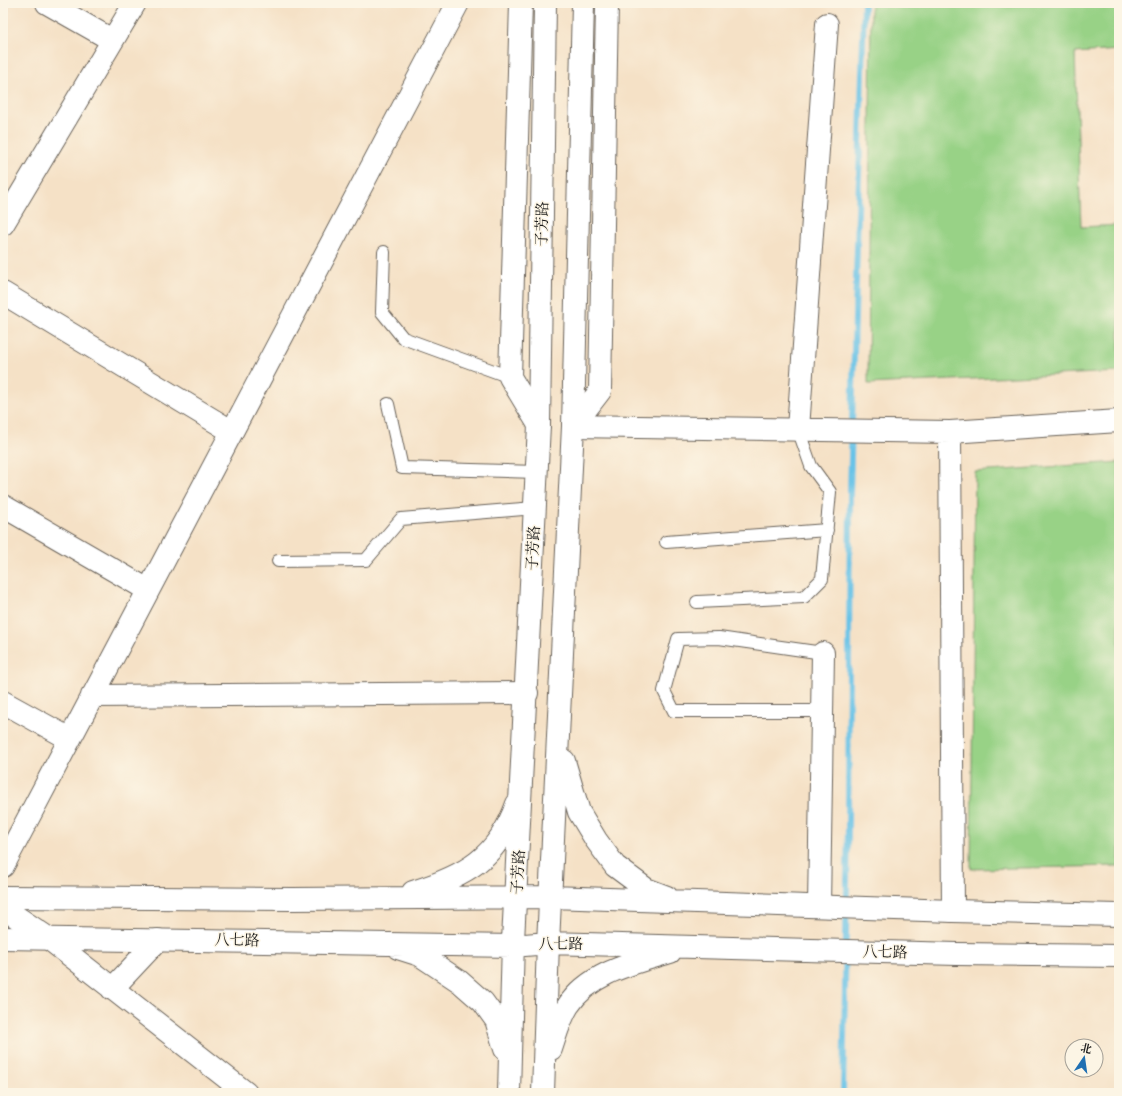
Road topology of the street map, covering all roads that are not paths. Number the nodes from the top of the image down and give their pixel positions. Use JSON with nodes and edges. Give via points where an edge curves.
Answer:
{"nodes":[{"id":1,"x":47,"y":3,"type":"edge"},
{"id":2,"x":135,"y":3,"type":"edge"},
{"id":3,"x":458,"y":3,"type":"edge"},
{"id":4,"x":521,"y":3,"type":"edge"},
{"id":5,"x":545,"y":3,"type":"edge"},
{"id":6,"x":583,"y":3,"type":"edge"},
{"id":7,"x":607,"y":3,"type":"edge"},
{"id":8,"x":827,"y":24,"type":"dead end"},
{"id":9,"x":112,"y":40,"type":"junction"},
{"id":10,"x":3,"y":224,"type":"edge"},
{"id":11,"x":384,"y":252,"type":"dead end"},
{"id":12,"x":3,"y":293,"type":"edge"},
{"id":13,"x":510,"y":377,"type":"junction"},
{"id":14,"x":388,"y":404,"type":"dead end"},
{"id":15,"x":1119,"y":421,"type":"edge"},
{"id":16,"x":539,"y":425,"type":"junction"},
{"id":17,"x":573,"y":426,"type":"junction"},
{"id":18,"x":798,"y":429,"type":"junction"},
{"id":19,"x":231,"y":431,"type":"junction"},
{"id":20,"x":950,"y":432,"type":"junction"},
{"id":21,"x":537,"y":472,"type":"junction"},
{"id":22,"x":3,"y":506,"type":"edge"},
{"id":23,"x":535,"y":508,"type":"junction"},
{"id":24,"x":827,"y":530,"type":"junction"},
{"id":25,"x":666,"y":542,"type":"dead end"},
{"id":26,"x":278,"y":561,"type":"dead end"},
{"id":27,"x":148,"y":590,"type":"junction"},
{"id":28,"x":697,"y":602,"type":"dead end"},
{"id":29,"x":823,"y":653,"type":"joint"},
{"id":30,"x":527,"y":693,"type":"junction"},
{"id":31,"x":92,"y":696,"type":"junction"},
{"id":32,"x":3,"y":702,"type":"edge"},
{"id":33,"x":822,"y":711,"type":"junction"},
{"id":34,"x":70,"y":739,"type":"junction"},
{"id":35,"x":559,"y":743,"type":"junction"},
{"id":36,"x":522,"y":789,"type":"junction"},
{"id":37,"x":3,"y":866,"type":"edge"},
{"id":38,"x":3,"y":897,"type":"edge"},
{"id":39,"x":551,"y":897,"type":"junction"},
{"id":40,"x":390,"y":898,"type":"junction"},
{"id":41,"x":517,"y":898,"type":"junction"},
{"id":42,"x":680,"y":902,"type":"junction"},
{"id":43,"x":819,"y":906,"type":"junction"},
{"id":44,"x":3,"y":908,"type":"edge"},
{"id":45,"x":953,"y":912,"type":"junction"},
{"id":46,"x":1119,"y":915,"type":"edge"},
{"id":47,"x":3,"y":938,"type":"edge"},
{"id":48,"x":48,"y":938,"type":"junction"},
{"id":49,"x":158,"y":940,"type":"junction"},
{"id":50,"x":382,"y":943,"type":"junction"},
{"id":51,"x":548,"y":943,"type":"junction"},
{"id":52,"x":513,"y":946,"type":"junction"},
{"id":53,"x":689,"y":947,"type":"junction"},
{"id":54,"x":1119,"y":956,"type":"edge"},
{"id":55,"x":112,"y":989,"type":"junction"},
{"id":56,"x":510,"y":1063,"type":"junction"},
{"id":57,"x":544,"y":1084,"type":"edge"},
{"id":58,"x":246,"y":1093,"type":"edge"},
{"id":59,"x":509,"y":1093,"type":"edge"}],
"edges":[{"from":1,"to":9,"type":"main road"},
{"from":2,"to":9,"type":"main road"},
{"from":3,"to":19,"type":"main road"},
{"from":4,"to":13,"type":"main road"},
{"from":5,"to":16,"type":"main road","name":"子芳路"},
{"from":6,"to":17,"type":"main road"},
{"from":7,"to":17,"type":"main road","via":[[600,391]]},
{"from":8,"to":18,"type":"main road"},
{"from":9,"to":10,"type":"main road"},
{"from":11,"to":13,"type":"lane","via":[[382,312],[403,338]]},
{"from":12,"to":19,"type":"main road"},
{"from":13,"to":16,"type":"main road"},
{"from":14,"to":21,"type":"lane","via":[[402,468]]},
{"from":15,"to":20,"type":"main road"},
{"from":16,"to":21,"type":"main road","name":"子芳路"},
{"from":17,"to":18,"type":"main road"},
{"from":17,"to":35,"type":"main road"},
{"from":18,"to":20,"type":"main road"},
{"from":18,"to":24,"type":"lane","via":[[811,466],[830,492]]},
{"from":19,"to":27,"type":"main road"},
{"from":20,"to":45,"type":"main road"},
{"from":21,"to":23,"type":"main road","name":"子芳路"},
{"from":22,"to":27,"type":"main road"},
{"from":23,"to":26,"type":"lane","via":[[401,519],[366,560]]},
{"from":23,"to":30,"type":"main road","name":"子芳路"},
{"from":24,"to":25,"type":"lane"},
{"from":24,"to":28,"type":"lane","via":[[822,579],[804,597]]},
{"from":27,"to":31,"type":"main road"},
{"from":29,"to":33,"type":"main road"},
{"from":29,"to":33,"type":"lane","via":[[719,638],[678,639],[664,691],[674,711]]},
{"from":30,"to":31,"type":"main road"},
{"from":30,"to":36,"type":"main road","name":"子芳路"},
{"from":31,"to":34,"type":"main road"},
{"from":32,"to":34,"type":"main road"},
{"from":33,"to":43,"type":"main road"},
{"from":34,"to":37,"type":"main road"},
{"from":35,"to":39,"type":"main road"},
{"from":35,"to":42,"type":"main road","via":[[579,812],[615,866],[646,888]]},
{"from":36,"to":40,"type":"main road","via":[[512,819],[500,839],[467,871],[444,882]]},
{"from":36,"to":41,"type":"main road","name":"子芳路"},
{"from":38,"to":40,"type":"main road"},
{"from":39,"to":41,"type":"main road"},
{"from":39,"to":42,"type":"main road"},
{"from":39,"to":51,"type":"main road"},
{"from":40,"to":41,"type":"main road"},
{"from":41,"to":52,"type":"main road","name":"子芳路"},
{"from":42,"to":43,"type":"main road"},
{"from":43,"to":45,"type":"main road"},
{"from":44,"to":48,"type":"main road"},
{"from":45,"to":46,"type":"main road"},
{"from":47,"to":48,"type":"main road","name":"八七路"},
{"from":48,"to":49,"type":"main road","name":"八七路"},
{"from":48,"to":55,"type":"main road"},
{"from":49,"to":50,"type":"main road","name":"八七路"},
{"from":49,"to":55,"type":"main road"},
{"from":50,"to":52,"type":"main road","name":"八七路"},
{"from":50,"to":56,"type":"main road","via":[[420,955],[483,1002],[496,1020]]},
{"from":51,"to":52,"type":"main road","name":"八七路"},
{"from":51,"to":53,"type":"main road","name":"八七路"},
{"from":51,"to":57,"type":"main road"},
{"from":52,"to":56,"type":"main road","name":"子芳路"},
{"from":53,"to":54,"type":"main road","name":"八七路"},
{"from":53,"to":57,"type":"main road","via":[[608,971],[587,986],[569,1005],[558,1026]]},
{"from":55,"to":58,"type":"main road"},
{"from":56,"to":59,"type":"main road","name":"子芳路"}]}
